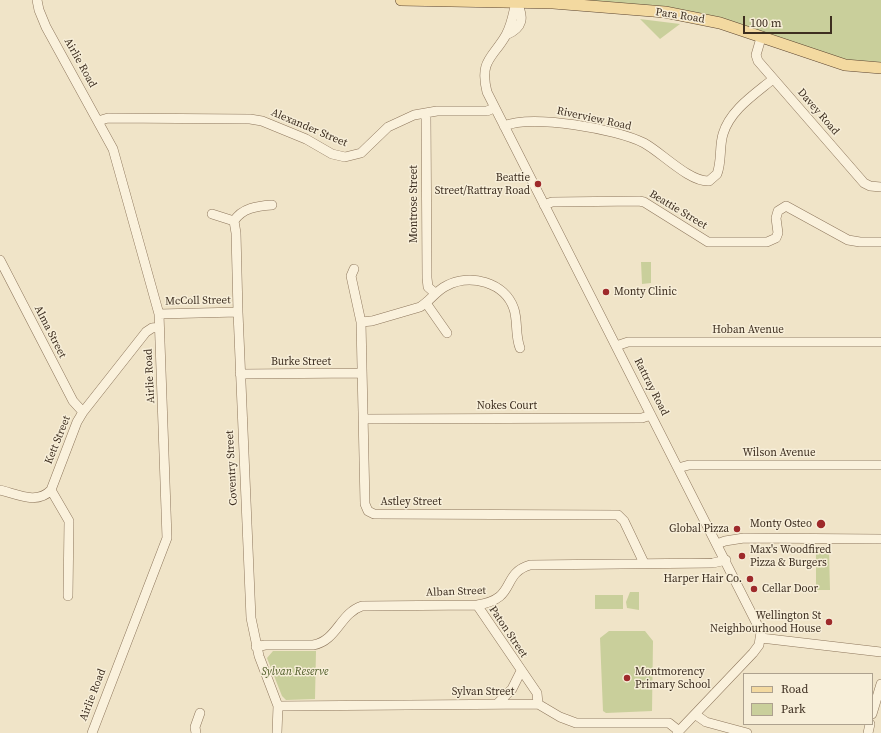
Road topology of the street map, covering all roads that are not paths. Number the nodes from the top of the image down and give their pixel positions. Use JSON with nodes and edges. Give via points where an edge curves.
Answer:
{"nodes":[{"id":1,"x":31,"y":0,"type":"edge"},
{"id":2,"x":37,"y":0,"type":"edge"},
{"id":3,"x":401,"y":0,"type":"edge"},
{"id":4,"x":516,"y":2,"type":"junction"},
{"id":5,"x":46,"y":27,"type":"junction"},
{"id":6,"x":761,"y":38,"type":"junction"},
{"id":7,"x":881,"y":68,"type":"edge"},
{"id":8,"x":773,"y":79,"type":"junction"},
{"id":9,"x":494,"y":108,"type":"junction"},
{"id":10,"x":426,"y":113,"type":"junction"},
{"id":11,"x":98,"y":121,"type":"junction"},
{"id":12,"x":504,"y":126,"type":"junction"},
{"id":13,"x":881,"y":187,"type":"edge"},
{"id":14,"x":272,"y":205,"type":"dead end"},
{"id":15,"x":544,"y":205,"type":"junction"},
{"id":16,"x":212,"y":214,"type":"dead end"},
{"id":17,"x":234,"y":221,"type":"junction"},
{"id":18,"x":881,"y":242,"type":"edge"},
{"id":19,"x":0,"y":260,"type":"edge"},
{"id":20,"x":354,"y":270,"type":"dead end"},
{"id":21,"x":435,"y":293,"type":"junction"},
{"id":22,"x":426,"y":304,"type":"junction"},
{"id":23,"x":238,"y":312,"type":"junction"},
{"id":24,"x":159,"y":314,"type":"junction"},
{"id":25,"x":361,"y":322,"type":"junction"},
{"id":26,"x":159,"y":326,"type":"junction"},
{"id":27,"x":447,"y":333,"type":"dead end"},
{"id":28,"x":881,"y":342,"type":"edge"},
{"id":29,"x":616,"y":346,"type":"junction"},
{"id":30,"x":520,"y":348,"type":"dead end"},
{"id":31,"x":362,"y":373,"type":"junction"},
{"id":32,"x":240,"y":374,"type":"junction"},
{"id":33,"x":83,"y":412,"type":"junction"},
{"id":34,"x":651,"y":415,"type":"junction"},
{"id":35,"x":363,"y":419,"type":"junction"},
{"id":36,"x":881,"y":464,"type":"edge"},
{"id":37,"x":678,"y":468,"type":"junction"},
{"id":38,"x":0,"y":490,"type":"edge"},
{"id":39,"x":51,"y":490,"type":"junction"},
{"id":40,"x":881,"y":539,"type":"edge"},
{"id":41,"x":717,"y":544,"type":"junction"},
{"id":42,"x":726,"y":560,"type":"junction"},
{"id":43,"x":644,"y":563,"type":"junction"},
{"id":44,"x":68,"y":596,"type":"dead end"},
{"id":45,"x":477,"y":605,"type":"junction"},
{"id":46,"x":761,"y":638,"type":"junction"},
{"id":47,"x":256,"y":647,"type":"junction"},
{"id":48,"x":881,"y":652,"type":"edge"},
{"id":49,"x":521,"y":671,"type":"junction"},
{"id":50,"x":881,"y":684,"type":"edge"},
{"id":51,"x":497,"y":704,"type":"junction"},
{"id":52,"x":538,"y":704,"type":"junction"},
{"id":53,"x":278,"y":706,"type":"junction"},
{"id":54,"x":873,"y":711,"type":"edge"},
{"id":55,"x":200,"y":713,"type":"dead end"},
{"id":56,"x":696,"y":714,"type":"junction"},
{"id":57,"x":678,"y":732,"type":"edge"},
{"id":58,"x":92,"y":733,"type":"edge"},
{"id":59,"x":196,"y":733,"type":"edge"},
{"id":60,"x":277,"y":733,"type":"edge"},
{"id":61,"x":748,"y":733,"type":"edge"}],
"edges":[{"from":1,"to":5,"type":"street","name":"Airlie Road","via":[[39,19]]},
{"from":2,"to":5,"type":"street","name":"Airlie Road"},
{"from":3,"to":4,"type":"main road","name":"Para Road"},
{"from":4,"to":6,"type":"main road","name":"Para Road","via":[[671,13],[709,20]]},
{"from":4,"to":9,"type":"street","name":"Rattray Road","via":[[522,11],[521,21],[490,55],[486,66],[484,81]]},
{"from":5,"to":11,"type":"street","name":"Airlie Road"},
{"from":6,"to":7,"type":"main road","name":"Para Road","via":[[845,65]]},
{"from":6,"to":8,"type":"street","name":"Davey Road","via":[[756,58]]},
{"from":8,"to":12,"type":"street","name":"Riverview Road","via":[[733,116],[723,135],[717,174],[709,181],[699,180],[642,142],[595,129],[538,121]]},
{"from":8,"to":13,"type":"street","name":"Davey Road","via":[[864,183]]},
{"from":9,"to":10,"type":"street","name":"Alexander Street","via":[[487,111]]},
{"from":9,"to":12,"type":"street","name":"Rattray Road"},
{"from":10,"to":11,"type":"street","name":"Alexander Street","via":[[393,123],[361,153],[345,157],[332,154],[278,126],[250,119],[115,118]]},
{"from":10,"to":21,"type":"street","name":"Montrose Street","via":[[427,278],[428,287]]},
{"from":11,"to":24,"type":"street","name":"Airlie Road","via":[[113,149]]},
{"from":12,"to":15,"type":"street","name":"Rattray Road"},
{"from":14,"to":17,"type":"street","via":[[243,211]]},
{"from":15,"to":18,"type":"street","name":"Beattie Street","via":[[552,202],[644,202],[702,239],[715,242],[773,240],[778,233],[778,211],[786,206],[848,240]]},
{"from":15,"to":29,"type":"street","name":"Rattray Road"},
{"from":16,"to":17,"type":"street"},
{"from":17,"to":23,"type":"street","name":"Coventry Street","via":[[237,239]]},
{"from":19,"to":33,"type":"street","name":"Alma Street","via":[[73,401]]},
{"from":20,"to":25,"type":"street","name":"Astley Street","via":[[351,276]]},
{"from":21,"to":22,"type":"street"},
{"from":21,"to":30,"type":"street","via":[[458,282],[480,281],[495,287],[504,293],[513,306],[516,338]]},
{"from":22,"to":25,"type":"street"},
{"from":22,"to":27,"type":"street"},
{"from":23,"to":24,"type":"street","name":"McColl Street"},
{"from":23,"to":32,"type":"street","name":"Coventry Street"},
{"from":24,"to":26,"type":"street","name":"Airlie Road"},
{"from":25,"to":31,"type":"street","name":"Astley Street"},
{"from":26,"to":33,"type":"street","name":"Kett Street","via":[[146,332]]},
{"from":26,"to":58,"type":"street","name":"Airlie Road","via":[[167,538]]},
{"from":28,"to":29,"type":"street","name":"Hoban Avenue","via":[[628,342]]},
{"from":29,"to":34,"type":"street","name":"Rattray Road"},
{"from":31,"to":32,"type":"street","name":"Burke Street"},
{"from":31,"to":35,"type":"street","name":"Astley Street"},
{"from":32,"to":47,"type":"street","name":"Coventry Street","via":[[251,618]]},
{"from":33,"to":39,"type":"street","name":"Kett Street"},
{"from":34,"to":35,"type":"street","name":"Nokes Court","via":[[642,418]]},
{"from":34,"to":37,"type":"street","name":"Rattray Road"},
{"from":35,"to":43,"type":"street","name":"Astley Street","via":[[365,504],[371,513],[618,515],[624,521]]},
{"from":36,"to":37,"type":"street","name":"Wilson Avenue","via":[[689,465]]},
{"from":37,"to":41,"type":"street","name":"Rattray Road"},
{"from":38,"to":39,"type":"street","via":[[33,498],[44,496]]},
{"from":39,"to":44,"type":"street","via":[[69,521]]},
{"from":40,"to":41,"type":"street","via":[[744,538],[725,540]]},
{"from":41,"to":42,"type":"street","name":"Rattray Road"},
{"from":42,"to":43,"type":"street","name":"Alban Street","via":[[713,563]]},
{"from":42,"to":46,"type":"street","name":"Rattray Road","via":[[759,626]]},
{"from":43,"to":45,"type":"street","name":"Alban Street","via":[[530,565],[514,573],[500,598],[492,603]]},
{"from":45,"to":47,"type":"street","name":"Alban Street","via":[[362,606],[348,614],[332,636],[321,643]]},
{"from":45,"to":49,"type":"street","name":"Paton Street"},
{"from":46,"to":48,"type":"street"},
{"from":46,"to":56,"type":"street","via":[[753,653]]},
{"from":47,"to":53,"type":"street","name":"Coventry Street"},
{"from":49,"to":51,"type":"street","name":"Paton Street","via":[[512,689]]},
{"from":49,"to":52,"type":"street","name":"Paton Street","via":[[537,693]]},
{"from":50,"to":54,"type":"street"},
{"from":51,"to":52,"type":"street","name":"Sylvan Street"},
{"from":51,"to":53,"type":"street","name":"Sylvan Street"},
{"from":52,"to":57,"type":"street","via":[[576,723],[669,723]]},
{"from":53,"to":60,"type":"street","name":"Coventry Street"},
{"from":55,"to":59,"type":"street","via":[[195,727]]},
{"from":56,"to":57,"type":"street"},
{"from":56,"to":61,"type":"street","via":[[706,722]]}]}
